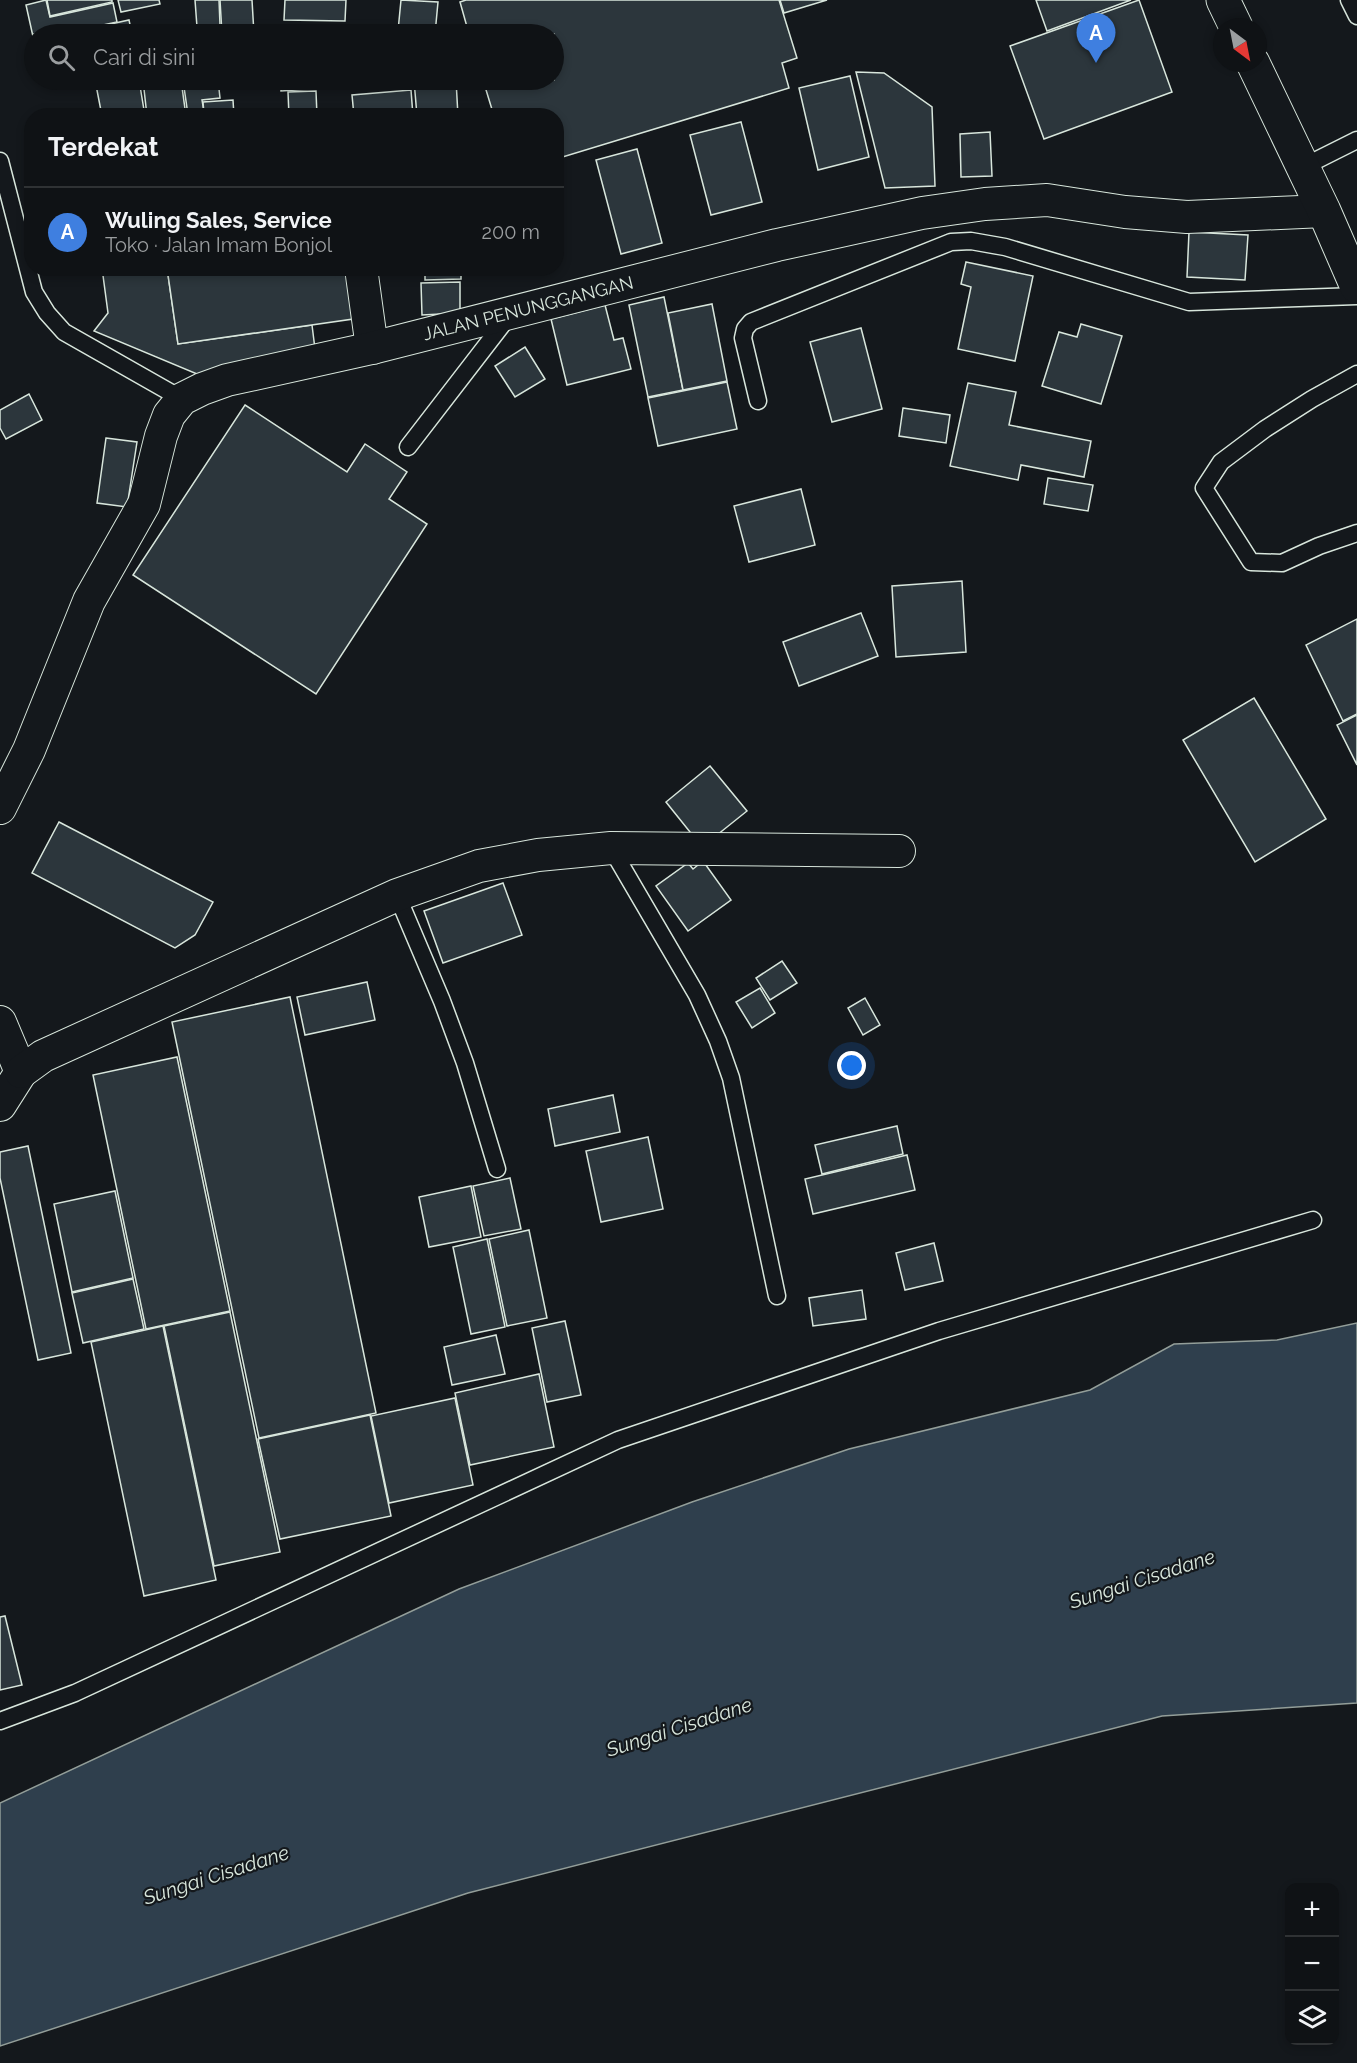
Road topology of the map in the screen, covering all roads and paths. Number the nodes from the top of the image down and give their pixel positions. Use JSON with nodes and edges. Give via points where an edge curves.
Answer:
{"nodes":[{"id":1,"x":1223,"y":0,"type":"edge"},
{"id":2,"x":1349,"y":0,"type":"edge"},
{"id":3,"x":1357,"y":16,"type":"edge"},
{"id":4,"x":1232,"y":18,"type":"edge"},
{"id":5,"x":1257,"y":72,"type":"edge"},
{"id":6,"x":1357,"y":140,"type":"edge"},
{"id":7,"x":0,"y":161,"type":"edge"},
{"id":8,"x":1303,"y":167,"type":"junction"},
{"id":9,"x":1324,"y":211,"type":"junction"},
{"id":10,"x":1349,"y":244,"type":"edge"},
{"id":11,"x":24,"y":253,"type":"edge"},
{"id":12,"x":30,"y":276,"type":"edge"},
{"id":13,"x":362,"y":276,"type":"edge"},
{"id":14,"x":1357,"y":287,"type":"edge"},
{"id":15,"x":1357,"y":296,"type":"edge"},
{"id":16,"x":511,"y":312,"type":"junction"},
{"id":17,"x":372,"y":348,"type":"junction"},
{"id":18,"x":1357,"y":374,"type":"edge"},
{"id":19,"x":182,"y":399,"type":"junction"},
{"id":20,"x":758,"y":401,"type":"dead end"},
{"id":21,"x":408,"y":447,"type":"dead end"},
{"id":22,"x":1357,"y":533,"type":"edge"},
{"id":23,"x":0,"y":808,"type":"edge"},
{"id":24,"x":611,"y":848,"type":"junction"},
{"id":25,"x":899,"y":850,"type":"dead end"},
{"id":26,"x":397,"y":895,"type":"junction"},
{"id":27,"x":0,"y":1022,"type":"edge"},
{"id":28,"x":21,"y":1072,"type":"junction"},
{"id":29,"x":0,"y":1105,"type":"edge"},
{"id":30,"x":497,"y":1170,"type":"dead end"},
{"id":31,"x":1313,"y":1220,"type":"dead end"},
{"id":32,"x":777,"y":1296,"type":"dead end"},
{"id":33,"x":0,"y":1721,"type":"edge"}],
"edges":[{"from":1,"to":4,"type":"main road"},
{"from":2,"to":3,"type":"lane"},
{"from":5,"to":8,"type":"main road"},
{"from":6,"to":8,"type":"lane"},
{"from":7,"to":11,"type":"lane"},
{"from":8,"to":9,"type":"main road"},
{"from":9,"to":10,"type":"main road"},
{"from":9,"to":16,"type":"street","name":"JALAN PENUNGGANGAN","via":[[1187,217],[1047,200],[985,204],[922,213],[788,243]]},
{"from":10,"to":14,"type":"main road"},
{"from":12,"to":19,"type":"lane","via":[[34,292],[64,332]]},
{"from":13,"to":17,"type":"street"},
{"from":15,"to":20,"type":"lane","via":[[1189,302],[1005,247],[951,242],[751,322],[742,338]]},
{"from":16,"to":17,"type":"street","name":"JALAN PENUNGGANGAN"},
{"from":16,"to":21,"type":"lane"},
{"from":17,"to":19,"type":"street","name":"JALAN PENUNGGANGAN","via":[[227,380]]},
{"from":18,"to":22,"type":"lane","via":[[1247,442],[1221,462],[1204,488],[1251,562],[1282,563]]},
{"from":19,"to":23,"type":"street","via":[[169,415],[161,436],[144,504],[89,601],[29,750]]},
{"from":24,"to":25,"type":"street"},
{"from":24,"to":26,"type":"street","via":[[479,866]]},
{"from":24,"to":32,"type":"lane","via":[[697,995],[718,1041],[731,1078]]},
{"from":26,"to":28,"type":"street","via":[[43,1056]]},
{"from":26,"to":30,"type":"lane","via":[[465,1063]]},
{"from":27,"to":28,"type":"street"},
{"from":28,"to":29,"type":"street"},
{"from":31,"to":33,"type":"lane","via":[[939,1331],[618,1440],[75,1693]]}]}
